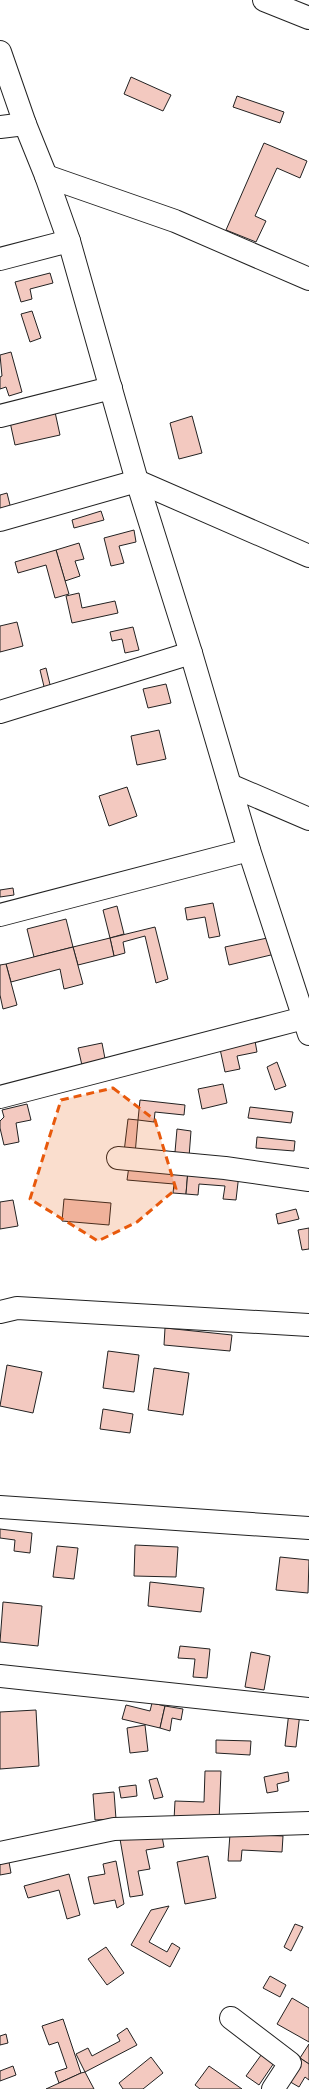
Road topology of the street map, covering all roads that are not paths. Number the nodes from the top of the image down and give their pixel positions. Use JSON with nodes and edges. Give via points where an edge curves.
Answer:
{"nodes":[{"id":1,"x":264,"y":0,"type":"edge"},
{"id":2,"x":309,"y":18,"type":"edge"},
{"id":3,"x":0,"y":52,"type":"edge"},
{"id":4,"x":25,"y":124,"type":"junction"},
{"id":5,"x":0,"y":127,"type":"edge"},
{"id":6,"x":46,"y":176,"type":"junction"},
{"id":7,"x":69,"y":241,"type":"junction"},
{"id":8,"x":0,"y":259,"type":"edge"},
{"id":9,"x":309,"y":279,"type":"edge"},
{"id":10,"x":111,"y":388,"type":"junction"},
{"id":11,"x":0,"y":416,"type":"edge"},
{"id":12,"x":137,"y":481,"type":"junction"},
{"id":13,"x":0,"y":520,"type":"edge"},
{"id":14,"x":309,"y":556,"type":"edge"},
{"id":15,"x":191,"y":653,"type":"junction"},
{"id":16,"x":0,"y":712,"type":"edge"},
{"id":17,"x":230,"y":785,"type":"junction"},
{"id":18,"x":309,"y":819,"type":"edge"},
{"id":19,"x":249,"y":850,"type":"junction"},
{"id":20,"x":0,"y":915,"type":"edge"},
{"id":21,"x":306,"y":1026,"type":"edge"},
{"id":22,"x":0,"y":1097,"type":"edge"},
{"id":23,"x":118,"y":1158,"type":"dead end"},
{"id":24,"x":309,"y":1180,"type":"edge"},
{"id":25,"x":0,"y":1312,"type":"edge"},
{"id":26,"x":309,"y":1324,"type":"edge"},
{"id":27,"x":0,"y":1507,"type":"edge"},
{"id":28,"x":309,"y":1528,"type":"edge"},
{"id":29,"x":0,"y":1676,"type":"edge"},
{"id":30,"x":309,"y":1709,"type":"edge"},
{"id":31,"x":309,"y":1824,"type":"edge"},
{"id":32,"x":0,"y":1853,"type":"edge"},
{"id":33,"x":231,"y":2018,"type":"dead end"},
{"id":34,"x":273,"y":2089,"type":"edge"}],
"edges":[{"from":1,"to":2,"type":"street"},
{"from":3,"to":4,"type":"street"},
{"from":4,"to":5,"type":"street"},
{"from":4,"to":6,"type":"street"},
{"from":6,"to":7,"type":"street"},
{"from":6,"to":9,"type":"street","via":[[175,221]]},
{"from":7,"to":8,"type":"street"},
{"from":7,"to":10,"type":"street"},
{"from":10,"to":11,"type":"street"},
{"from":10,"to":12,"type":"street"},
{"from":12,"to":13,"type":"street"},
{"from":12,"to":14,"type":"street"},
{"from":12,"to":15,"type":"street"},
{"from":15,"to":16,"type":"street"},
{"from":15,"to":17,"type":"street"},
{"from":17,"to":18,"type":"street"},
{"from":17,"to":19,"type":"street"},
{"from":19,"to":20,"type":"street"},
{"from":19,"to":21,"type":"street"},
{"from":21,"to":22,"type":"street"},
{"from":23,"to":24,"type":"street","via":[[225,1168]]},
{"from":25,"to":26,"type":"street","via":[[17,1308]]},
{"from":27,"to":28,"type":"street"},
{"from":29,"to":30,"type":"street"},
{"from":31,"to":32,"type":"street","via":[[114,1829]]},
{"from":33,"to":34,"type":"street","via":[[290,2063]]}]}
